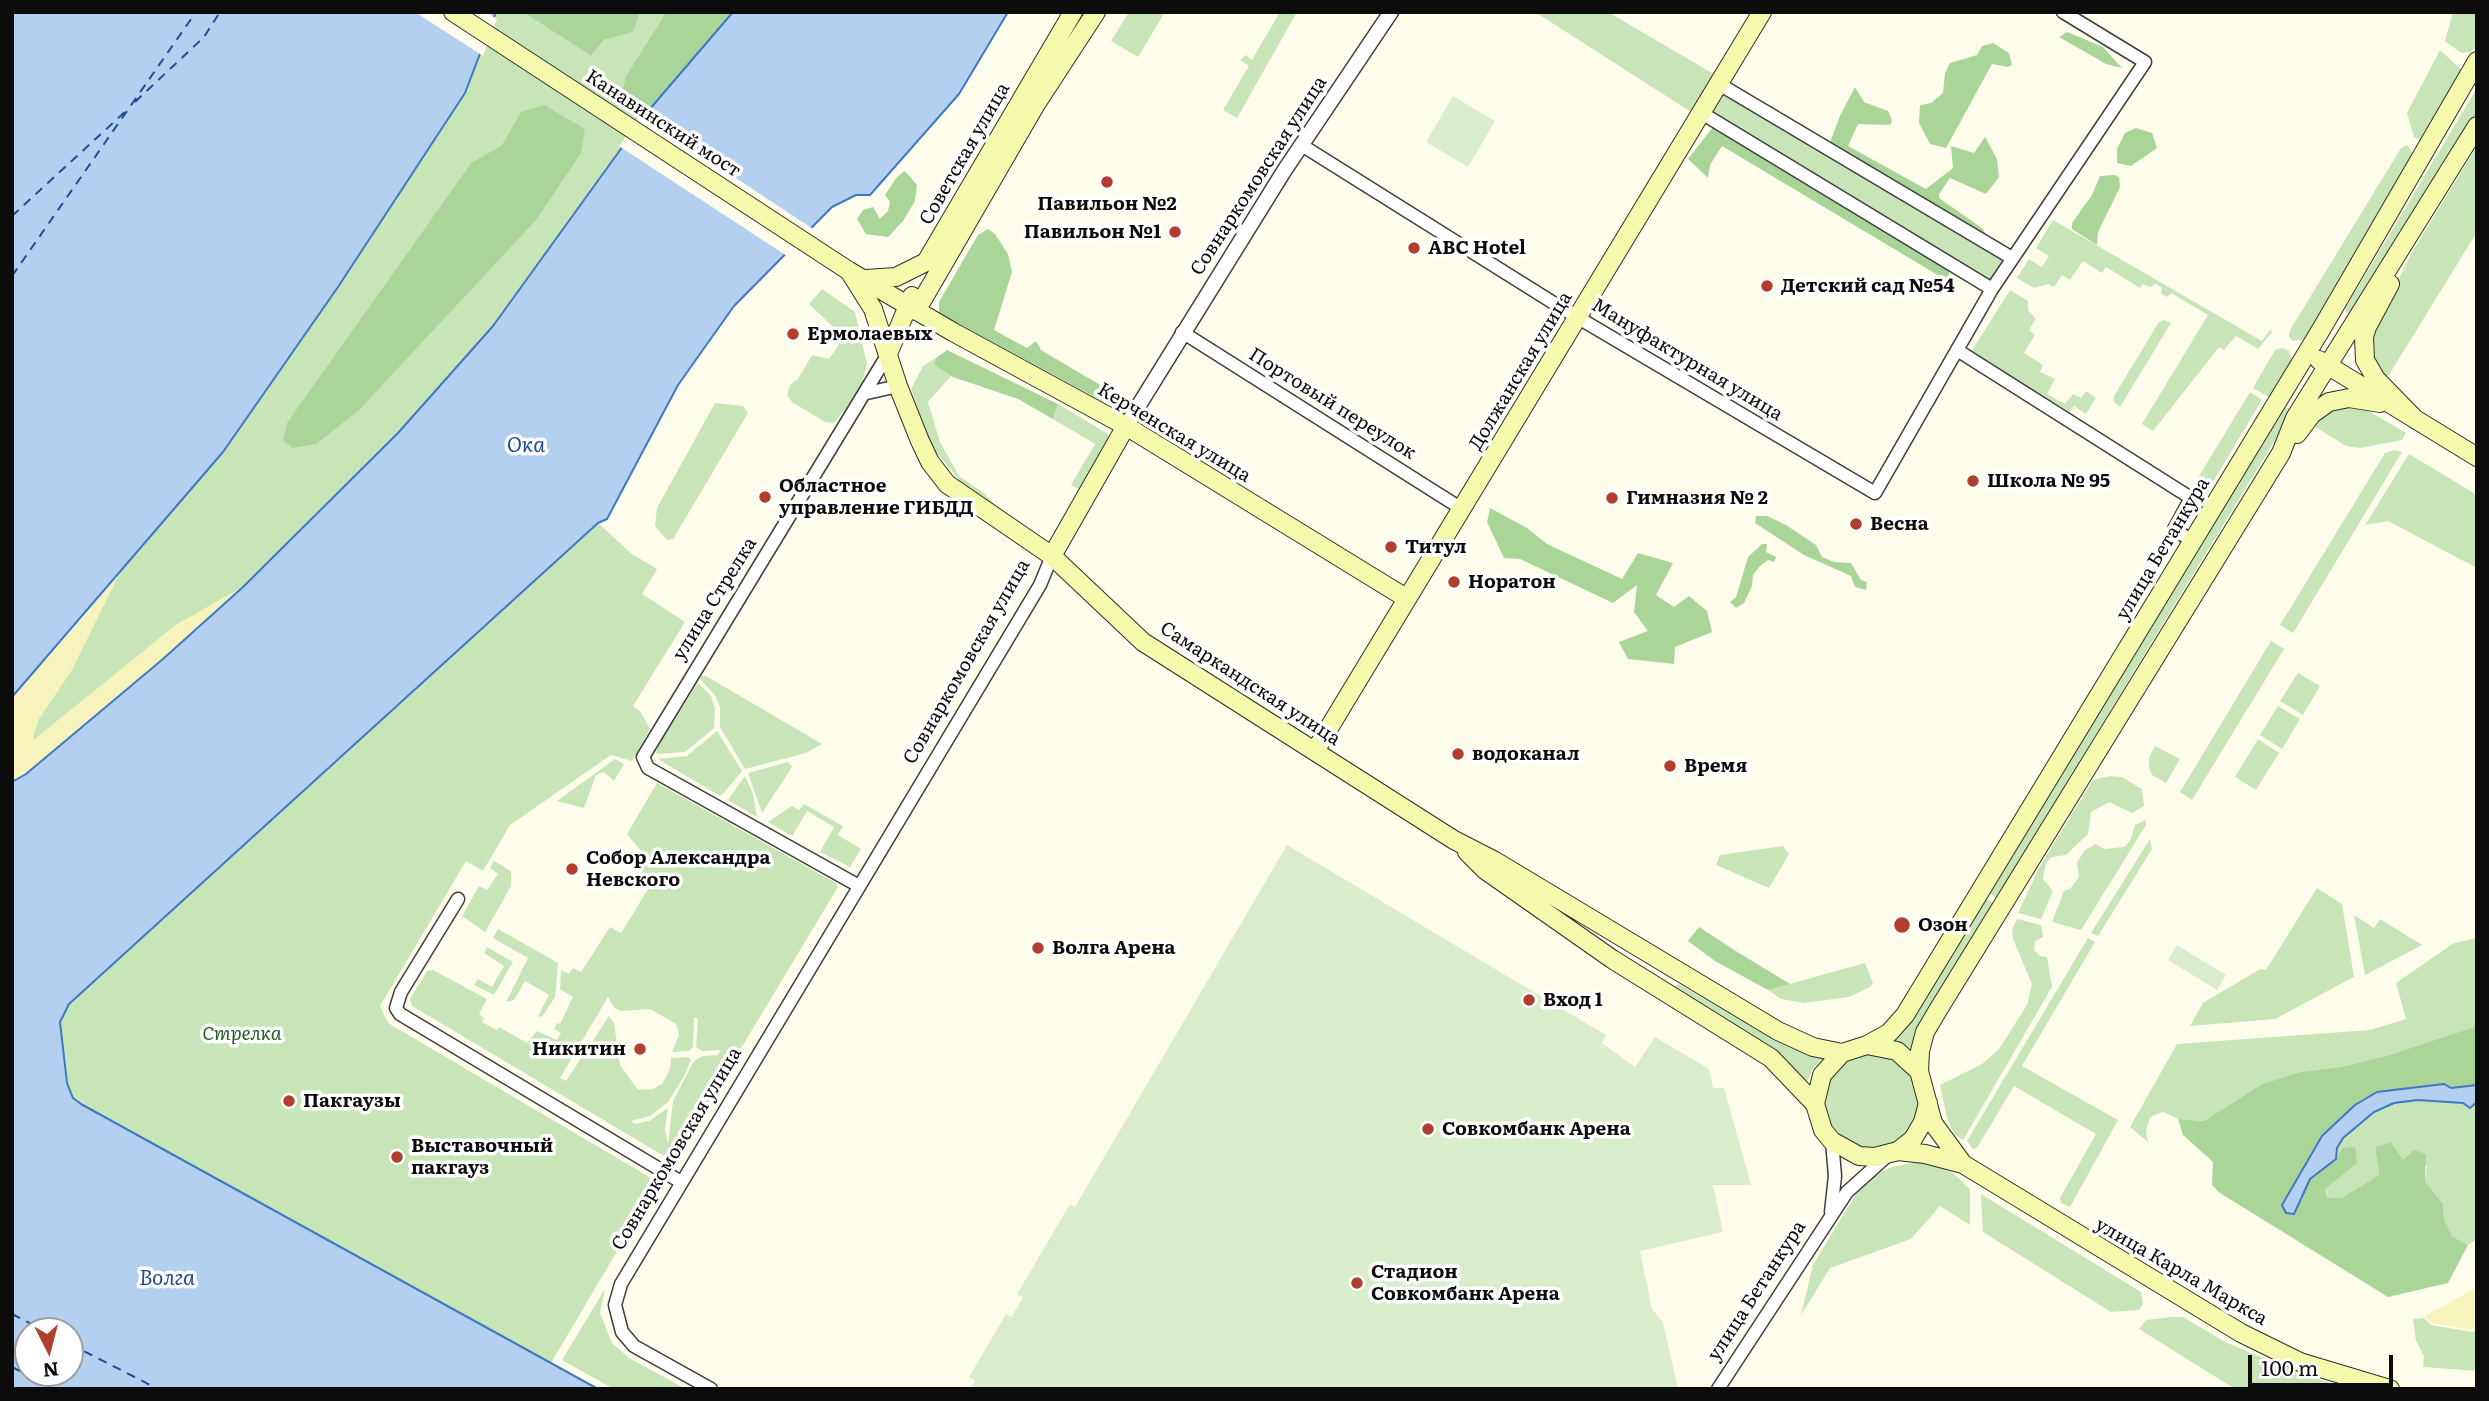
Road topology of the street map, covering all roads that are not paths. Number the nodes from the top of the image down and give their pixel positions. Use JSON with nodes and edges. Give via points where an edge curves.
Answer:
{"nodes":[{"id":1,"x":453,"y":12,"type":"edge"},
{"id":2,"x":1073,"y":12,"type":"edge"},
{"id":3,"x":1096,"y":12,"type":"edge"},
{"id":4,"x":1391,"y":12,"type":"edge"},
{"id":5,"x":1762,"y":12,"type":"edge"},
{"id":6,"x":2063,"y":12,"type":"edge"},
{"id":7,"x":2477,"y":61,"type":"edge"},
{"id":8,"x":1719,"y":84,"type":"junction"},
{"id":9,"x":1700,"y":112,"type":"junction"},
{"id":10,"x":2477,"y":126,"type":"edge"},
{"id":11,"x":1303,"y":146,"type":"junction"},
{"id":12,"x":2409,"y":236,"type":"junction"},
{"id":13,"x":2012,"y":258,"type":"junction"},
{"id":14,"x":926,"y":262,"type":"junction"},
{"id":15,"x":849,"y":271,"type":"junction"},
{"id":16,"x":866,"y":279,"type":"junction"},
{"id":17,"x":1992,"y":289,"type":"junction"},
{"id":18,"x":912,"y":308,"type":"junction"},
{"id":19,"x":1578,"y":317,"type":"junction"},
{"id":20,"x":1182,"y":332,"type":"junction"},
{"id":21,"x":1957,"y":350,"type":"junction"},
{"id":22,"x":2307,"y":353,"type":"junction"},
{"id":23,"x":888,"y":355,"type":"junction"},
{"id":24,"x":2327,"y":365,"type":"junction"},
{"id":25,"x":898,"y":386,"type":"junction"},
{"id":26,"x":867,"y":393,"type":"junction"},
{"id":27,"x":2394,"y":406,"type":"junction"},
{"id":28,"x":2416,"y":420,"type":"junction"},
{"id":29,"x":1126,"y":426,"type":"junction"},
{"id":30,"x":2281,"y":453,"type":"junction"},
{"id":31,"x":2477,"y":457,"type":"edge"},
{"id":32,"x":1462,"y":509,"type":"junction"},
{"id":33,"x":2192,"y":541,"type":"junction"},
{"id":34,"x":1052,"y":556,"type":"junction"},
{"id":35,"x":1406,"y":598,"type":"junction"},
{"id":36,"x":1315,"y":751,"type":"junction"},
{"id":37,"x":1454,"y":840,"type":"junction"},
{"id":38,"x":859,"y":887,"type":"junction"},
{"id":39,"x":458,"y":899,"type":"dead end"},
{"id":40,"x":1651,"y":983,"type":"junction"},
{"id":41,"x":1713,"y":992,"type":"junction"},
{"id":42,"x":1867,"y":1045,"type":"junction"},
{"id":43,"x":1842,"y":1053,"type":"junction"},
{"id":44,"x":1919,"y":1071,"type":"junction"},
{"id":45,"x":1928,"y":1103,"type":"junction"},
{"id":46,"x":1815,"y":1104,"type":"junction"},
{"id":47,"x":1832,"y":1141,"type":"junction"},
{"id":48,"x":1894,"y":1153,"type":"junction"},
{"id":49,"x":1963,"y":1164,"type":"junction"},
{"id":50,"x":681,"y":1182,"type":"junction"},
{"id":51,"x":1830,"y":1216,"type":"junction"},
{"id":52,"x":711,"y":1389,"type":"edge"},
{"id":53,"x":1718,"y":1389,"type":"edge"},
{"id":54,"x":2389,"y":1389,"type":"edge"}],
"edges":[{"from":1,"to":15,"type":"main road","name":"Канавинский мост"},
{"from":2,"to":14,"type":"main road","name":"Советская улица"},
{"from":3,"to":18,"type":"main road","name":"Советская улица"},
{"from":4,"to":11,"type":"street","name":"Совнаркомовская улица"},
{"from":5,"to":8,"type":"main road","name":"Должанская улица"},
{"from":6,"to":13,"type":"street","via":[[2146,62]]},
{"from":7,"to":22,"type":"main road","name":"улица Бетанкура"},
{"from":8,"to":9,"type":"main road","name":"Должанская улица"},
{"from":8,"to":13,"type":"street"},
{"from":9,"to":17,"type":"street"},
{"from":9,"to":19,"type":"main road","name":"Должанская улица"},
{"from":10,"to":12,"type":"main road"},
{"from":11,"to":19,"type":"street","name":"Мануфактурная улица"},
{"from":11,"to":20,"type":"street","name":"Совнаркомовская улица"},
{"from":12,"to":24,"type":"main road"},
{"from":12,"to":28,"type":"main road","via":[[2367,327],[2363,350],[2369,369]]},
{"from":13,"to":17,"type":"street"},
{"from":14,"to":16,"type":"main road","via":[[896,277]]},
{"from":14,"to":18,"type":"main road","name":"Советская улица"},
{"from":15,"to":16,"type":"main road","name":"Канавинский мост"},
{"from":15,"to":23,"type":"main road","name":"Самаркандская улица","via":[[873,309]]},
{"from":16,"to":18,"type":"main road","name":"Керченская улица"},
{"from":17,"to":21,"type":"street"},
{"from":18,"to":23,"type":"main road"},
{"from":18,"to":29,"type":"main road","name":"Керченская улица"},
{"from":19,"to":21,"type":"street","name":"Мануфактурная улица","via":[[1875,493]]},
{"from":19,"to":32,"type":"main road","name":"Должанская улица"},
{"from":20,"to":29,"type":"street","name":"Совнаркомовская улица"},
{"from":20,"to":32,"type":"street","name":"Портовый переулок"},
{"from":21,"to":33,"type":"street","via":[[2191,498],[2174,529]]},
{"from":22,"to":24,"type":"main road"},
{"from":22,"to":33,"type":"main road","name":"улица Бетанкура"},
{"from":23,"to":25,"type":"main road","name":"Самаркандская улица"},
{"from":23,"to":26,"type":"street","name":"улица Стрелка"},
{"from":24,"to":27,"type":"main road"},
{"from":24,"to":30,"type":"main road","via":[[2291,425]]},
{"from":25,"to":26,"type":"street"},
{"from":25,"to":34,"type":"main road","name":"Самаркандская улица","via":[[930,462],[947,484]]},
{"from":26,"to":38,"type":"street","name":"улица Стрелка","via":[[643,757],[648,768]]},
{"from":27,"to":28,"type":"main road"},
{"from":27,"to":30,"type":"main road","via":[[2349,398],[2329,402],[2312,414]]},
{"from":28,"to":31,"type":"main road"},
{"from":29,"to":34,"type":"main road","name":"Совнаркомовская улица"},
{"from":29,"to":35,"type":"main road","name":"Керченская улица"},
{"from":30,"to":44,"type":"main road","via":[[1925,1032]]},
{"from":32,"to":35,"type":"main road","name":"Должанская улица"},
{"from":33,"to":42,"type":"main road","name":"улица Бетанкура","via":[[1905,1015],[1889,1033]]},
{"from":34,"to":36,"type":"main road","name":"Самаркандская улица","via":[[1143,642]]},
{"from":34,"to":38,"type":"street","name":"Совнаркомовская улица","via":[[1040,585]]},
{"from":35,"to":36,"type":"main road","name":"Должанская улица"},
{"from":36,"to":37,"type":"main road","name":"Самаркандская улица"},
{"from":37,"to":40,"type":"main road","name":"Самаркандская улица","via":[[1485,870]]},
{"from":37,"to":41,"type":"main road","name":"Самаркандская улица"},
{"from":38,"to":50,"type":"street","name":"Совнаркомовская улица"},
{"from":39,"to":50,"type":"street","via":[[396,1001],[400,1014]]},
{"from":40,"to":41,"type":"main road","via":[[1668,978]]},
{"from":40,"to":46,"type":"main road","name":"Самаркандская улица","via":[[1771,1058]]},
{"from":41,"to":43,"type":"main road","name":"Самаркандская улица","via":[[1795,1040]]},
{"from":42,"to":43,"type":"main road"},
{"from":42,"to":44,"type":"main road","via":[[1897,1051]]},
{"from":43,"to":46,"type":"main road","via":[[1822,1075]]},
{"from":44,"to":45,"type":"main road"},
{"from":45,"to":48,"type":"main road","via":[[1913,1139]]},
{"from":45,"to":49,"type":"main road","via":[[1940,1135]]},
{"from":46,"to":47,"type":"main road","via":[[1820,1124]]},
{"from":47,"to":48,"type":"main road","via":[[1859,1156]]},
{"from":47,"to":51,"type":"street","name":"улица Бетанкура","via":[[1836,1176]]},
{"from":48,"to":49,"type":"main road","via":[[1925,1154]]},
{"from":48,"to":51,"type":"street","name":"улица Бетанкура","via":[[1854,1184]]},
{"from":49,"to":54,"type":"main road","name":"улица Карла Маркса","via":[[2241,1333],[2300,1362]]},
{"from":50,"to":52,"type":"street","name":"Совнаркомовская улица","via":[[628,1270],[615,1305],[622,1332],[634,1346]]},
{"from":51,"to":53,"type":"street","name":"улица Бетанкура"}]}
